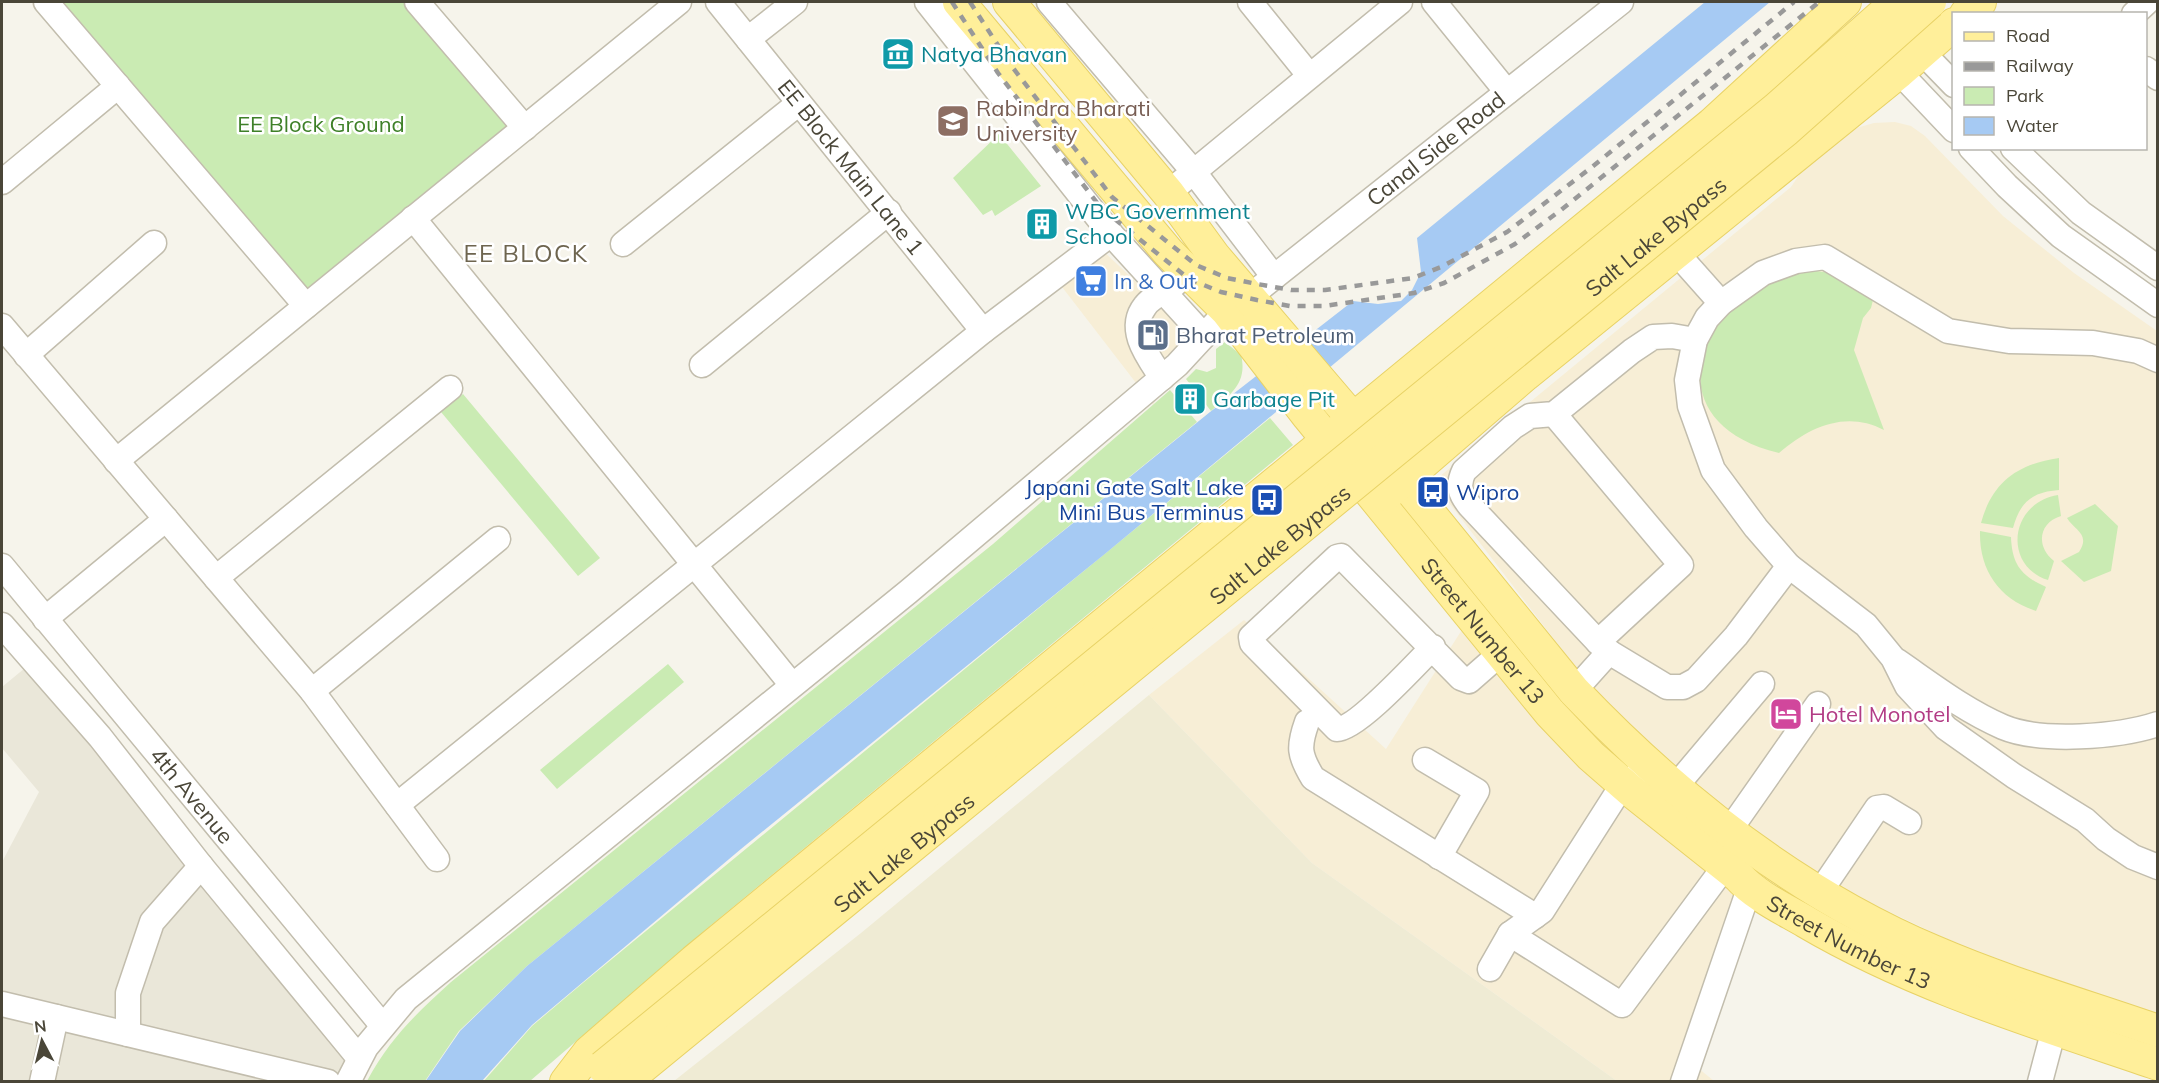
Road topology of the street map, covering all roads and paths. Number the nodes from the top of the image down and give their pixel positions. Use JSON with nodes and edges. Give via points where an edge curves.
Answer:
{"nodes":[{"id":1,"x":46,"y":2,"type":"edge"},
{"id":2,"x":417,"y":2,"type":"edge"},
{"id":3,"x":679,"y":2,"type":"edge"},
{"id":4,"x":718,"y":2,"type":"edge"},
{"id":5,"x":795,"y":2,"type":"edge"},
{"id":6,"x":927,"y":2,"type":"edge"},
{"id":7,"x":959,"y":2,"type":"edge"},
{"id":8,"x":1009,"y":2,"type":"edge"},
{"id":9,"x":1048,"y":2,"type":"edge"},
{"id":10,"x":1250,"y":2,"type":"edge"},
{"id":11,"x":1400,"y":2,"type":"edge"},
{"id":12,"x":1434,"y":2,"type":"edge"},
{"id":13,"x":1621,"y":2,"type":"edge"},
{"id":14,"x":1845,"y":2,"type":"edge"},
{"id":15,"x":1897,"y":2,"type":"edge"},
{"id":16,"x":1930,"y":2,"type":"edge"},
{"id":17,"x":1980,"y":2,"type":"edge"},
{"id":18,"x":1968,"y":12,"type":"edge"},
{"id":19,"x":1952,"y":25,"type":"edge"},
{"id":20,"x":748,"y":39,"type":"junction"},
{"id":21,"x":1910,"y":61,"type":"junction"},
{"id":22,"x":1310,"y":75,"type":"junction"},
{"id":23,"x":1952,"y":84,"type":"edge"},
{"id":24,"x":118,"y":86,"type":"junction"},
{"id":25,"x":1508,"y":92,"type":"junction"},
{"id":26,"x":799,"y":103,"type":"junction"},
{"id":27,"x":525,"y":128,"type":"junction"},
{"id":28,"x":1952,"y":128,"type":"edge"},
{"id":29,"x":1973,"y":150,"type":"edge"},
{"id":30,"x":2015,"y":150,"type":"edge"},
{"id":31,"x":1193,"y":171,"type":"junction"},
{"id":32,"x":2,"y":182,"type":"edge"},
{"id":33,"x":1168,"y":193,"type":"junction"},
{"id":34,"x":1624,"y":195,"type":"junction"},
{"id":35,"x":889,"y":212,"type":"junction"},
{"id":36,"x":413,"y":218,"type":"junction"},
{"id":37,"x":1111,"y":234,"type":"junction"},
{"id":38,"x":154,"y":243,"type":"dead end"},
{"id":39,"x":623,"y":244,"type":"dead end"},
{"id":40,"x":1676,"y":253,"type":"junction"},
{"id":41,"x":2157,"y":268,"type":"edge"},
{"id":42,"x":1189,"y":273,"type":"junction"},
{"id":43,"x":1164,"y":292,"type":"junction"},
{"id":44,"x":1246,"y":301,"type":"junction"},
{"id":45,"x":1721,"y":303,"type":"junction"},
{"id":46,"x":2157,"y":305,"type":"edge"},
{"id":47,"x":306,"y":306,"type":"junction"},
{"id":48,"x":2,"y":326,"type":"edge"},
{"id":49,"x":983,"y":332,"type":"junction"},
{"id":50,"x":1204,"y":336,"type":"junction"},
{"id":51,"x":1695,"y":340,"type":"junction"},
{"id":52,"x":26,"y":355,"type":"junction"},
{"id":53,"x":2157,"y":360,"type":"edge"},
{"id":54,"x":702,"y":365,"type":"dead end"},
{"id":55,"x":1162,"y":378,"type":"junction"},
{"id":56,"x":450,"y":388,"type":"dead end"},
{"id":57,"x":1554,"y":414,"type":"junction"},
{"id":58,"x":1353,"y":418,"type":"junction"},
{"id":59,"x":1317,"y":427,"type":"junction"},
{"id":60,"x":116,"y":461,"type":"junction"},
{"id":61,"x":1403,"y":481,"type":"junction"},
{"id":62,"x":1378,"y":502,"type":"junction"},
{"id":63,"x":166,"y":519,"type":"junction"},
{"id":64,"x":498,"y":539,"type":"dead end"},
{"id":65,"x":695,"y":564,"type":"junction"},
{"id":66,"x":2,"y":566,"type":"edge"},
{"id":67,"x":1789,"y":566,"type":"junction"},
{"id":68,"x":216,"y":578,"type":"junction"},
{"id":69,"x":45,"y":619,"type":"junction"},
{"id":70,"x":2,"y":625,"type":"edge"},
{"id":71,"x":1433,"y":647,"type":"junction"},
{"id":72,"x":1603,"y":647,"type":"junction"},
{"id":73,"x":1501,"y":653,"type":"junction"},
{"id":74,"x":1893,"y":658,"type":"junction"},
{"id":75,"x":1762,"y":684,"type":"dead end"},
{"id":76,"x":792,"y":685,"type":"junction"},
{"id":77,"x":312,"y":691,"type":"junction"},
{"id":78,"x":1574,"y":691,"type":"junction"},
{"id":79,"x":1818,"y":704,"type":"dead end"},
{"id":80,"x":125,"y":717,"type":"junction"},
{"id":81,"x":1307,"y":722,"type":"dead end"},
{"id":82,"x":2157,"y":724,"type":"edge"},
{"id":83,"x":100,"y":737,"type":"junction"},
{"id":84,"x":1425,"y":760,"type":"dead end"},
{"id":85,"x":1651,"y":766,"type":"junction"},
{"id":86,"x":1623,"y":784,"type":"junction"},
{"id":87,"x":1676,"y":786,"type":"junction"},
{"id":88,"x":397,"y":805,"type":"junction"},
{"id":89,"x":1909,"y":822,"type":"dead end"},
{"id":90,"x":1729,"y":831,"type":"junction"},
{"id":91,"x":1439,"y":857,"type":"junction"},
{"id":92,"x":437,"y":859,"type":"dead end"},
{"id":93,"x":201,"y":866,"type":"junction"},
{"id":94,"x":1725,"y":866,"type":"junction"},
{"id":95,"x":2157,"y":867,"type":"edge"},
{"id":96,"x":1749,"y":889,"type":"junction"},
{"id":97,"x":1820,"y":892,"type":"junction"},
{"id":98,"x":1535,"y":916,"type":"junction"},
{"id":99,"x":1510,"y":934,"type":"junction"},
{"id":100,"x":1962,"y":962,"type":"junction"},
{"id":101,"x":1490,"y":969,"type":"dead end"},
{"id":102,"x":1949,"y":991,"type":"junction"},
{"id":103,"x":2,"y":1004,"type":"edge"},
{"id":104,"x":56,"y":1017,"type":"junction"},
{"id":105,"x":382,"y":1025,"type":"junction"},
{"id":106,"x":2054,"y":1029,"type":"junction"},
{"id":107,"x":2157,"y":1031,"type":"edge"},
{"id":108,"x":128,"y":1034,"type":"junction"},
{"id":109,"x":359,"y":1058,"type":"junction"},
{"id":110,"x":2157,"y":1064,"type":"edge"},
{"id":111,"x":603,"y":1077,"type":"edge"},
{"id":112,"x":42,"y":1082,"type":"edge"},
{"id":113,"x":328,"y":1082,"type":"edge"},
{"id":114,"x":348,"y":1082,"type":"edge"},
{"id":115,"x":566,"y":1082,"type":"edge"},
{"id":116,"x":1683,"y":1082,"type":"edge"},
{"id":117,"x":2040,"y":1082,"type":"edge"}],
"edges":[{"from":1,"to":24,"type":"street"},
{"from":2,"to":27,"type":"street"},
{"from":3,"to":27,"type":"street"},
{"from":4,"to":20,"type":"street","name":"EE Block Main Lane 1"},
{"from":5,"to":20,"type":"street"},
{"from":6,"to":37,"type":"street"},
{"from":7,"to":42,"type":"main road","name":"Street Number 13","via":[[1161,245]]},
{"from":8,"to":33,"type":"main road","name":"Street Number 13"},
{"from":9,"to":31,"type":"street"},
{"from":10,"to":22,"type":"street"},
{"from":11,"to":22,"type":"street"},
{"from":12,"to":25,"type":"street"},
{"from":13,"to":25,"type":"street","name":"Canal Side Road"},
{"from":14,"to":34,"type":"main road","via":[[1712,124]]},
{"from":15,"to":111,"type":"main road","bridge":true,"via":[[1776,109]]},
{"from":16,"to":111,"type":"main road","name":"Salt Lake Bypass","bridge":true,"via":[[1786,130]]},
{"from":17,"to":18,"type":"main road"},
{"from":19,"to":21,"type":"main road"},
{"from":20,"to":26,"type":"street","name":"EE Block Main Lane 1"},
{"from":21,"to":23,"type":"street"},
{"from":21,"to":28,"type":"street"},
{"from":21,"to":40,"type":"main road"},
{"from":22,"to":31,"type":"street"},
{"from":24,"to":32,"type":"street"},
{"from":24,"to":47,"type":"street"},
{"from":25,"to":44,"type":"street","name":"Canal Side Road"},
{"from":26,"to":35,"type":"street","name":"EE Block Main Lane 1"},
{"from":26,"to":39,"type":"street"},
{"from":27,"to":36,"type":"street"},
{"from":29,"to":46,"type":"street","via":[[2061,236]]},
{"from":30,"to":41,"type":"street","via":[[2081,213]]},
{"from":31,"to":33,"type":"street"},
{"from":31,"to":44,"type":"street"},
{"from":33,"to":44,"type":"main road","name":"Street Number 13"},
{"from":34,"to":40,"type":"street"},
{"from":34,"to":58,"type":"main road"},
{"from":35,"to":49,"type":"street","name":"EE Block Main Lane 1"},
{"from":35,"to":54,"type":"street"},
{"from":36,"to":47,"type":"street"},
{"from":36,"to":65,"type":"street"},
{"from":37,"to":43,"type":"street"},
{"from":37,"to":49,"type":"street"},
{"from":38,"to":52,"type":"street"},
{"from":40,"to":45,"type":"street"},
{"from":40,"to":61,"type":"main road","via":[[1525,375]]},
{"from":42,"to":43,"type":"street"},
{"from":42,"to":44,"type":"main road","name":"Street Number 13"},
{"from":43,"to":50,"type":"street"},
{"from":43,"to":55,"type":"street","via":[[1145,305],[1138,321],[1140,345]]},
{"from":44,"to":50,"type":"street","name":"Canal Side Road"},
{"from":44,"to":58,"type":"main road","name":"Street Number 13"},
{"from":44,"to":59,"type":"main road","name":"Street Number 13"},
{"from":45,"to":51,"type":"street"},
{"from":45,"to":53,"type":"street","via":[[1763,273],[1796,261],[1825,257],[1948,331],[2009,341],[2093,343],[2138,351]]},
{"from":47,"to":60,"type":"street"},
{"from":48,"to":52,"type":"street"},
{"from":49,"to":65,"type":"street"},
{"from":50,"to":55,"type":"street","name":"Canal Side Road"},
{"from":51,"to":57,"type":"street","via":[[1653,338]]},
{"from":51,"to":67,"type":"street","via":[[1687,380],[1690,406],[1713,470]]},
{"from":52,"to":60,"type":"street"},
{"from":55,"to":76,"type":"street","name":"Canal Side Road"},
{"from":56,"to":68,"type":"street"},
{"from":57,"to":72,"type":"street","via":[[1681,565]]},
{"from":57,"to":72,"type":"street","via":[[1530,416],[1513,427],[1464,471],[1459,481],[1460,494]]},
{"from":58,"to":59,"type":"main road"},
{"from":58,"to":61,"type":"main road","name":"Street Number 13"},
{"from":59,"to":62,"type":"main road","name":"Street Number 13"},
{"from":59,"to":115,"type":"main road","via":[[857,829],[589,1052]]},
{"from":60,"to":63,"type":"street"},
{"from":61,"to":62,"type":"main road"},
{"from":61,"to":78,"type":"main road","name":"Street Number 13"},
{"from":62,"to":73,"type":"main road","name":"Street Number 13"},
{"from":63,"to":68,"type":"street"},
{"from":63,"to":69,"type":"street"},
{"from":64,"to":77,"type":"street"},
{"from":65,"to":76,"type":"street"},
{"from":65,"to":88,"type":"street"},
{"from":66,"to":69,"type":"street","name":"4th Avenue"},
{"from":67,"to":72,"type":"street","via":[[1736,636],[1696,680],[1683,687],[1667,687]]},
{"from":67,"to":74,"type":"street","via":[[1866,625]]},
{"from":68,"to":77,"type":"street"},
{"from":69,"to":80,"type":"street","name":"4th Avenue"},
{"from":70,"to":83,"type":"street","name":"4th Avenue"},
{"from":71,"to":71,"type":"street","via":[[1359,719],[1337,729],[1252,643],[1251,637],[1336,556],[1341,556]]},
{"from":71,"to":73,"type":"street","via":[[1465,681]]},
{"from":72,"to":78,"type":"street"},
{"from":73,"to":86,"type":"main road","name":"Street Number 13","via":[[1550,713]]},
{"from":74,"to":82,"type":"street","via":[[1956,703],[2005,728],[2044,735],[2084,736],[2123,734]]},
{"from":74,"to":95,"type":"street","via":[[1907,686],[1946,728],[2085,820],[2133,857]]},
{"from":75,"to":87,"type":"street"},
{"from":76,"to":105,"type":"street","name":"Canal Side Road","via":[[406,999]]},
{"from":77,"to":88,"type":"street"},
{"from":78,"to":85,"type":"main road","name":"Street Number 13"},
{"from":79,"to":90,"type":"street"},
{"from":80,"to":83,"type":"street"},
{"from":80,"to":105,"type":"street","name":"4th Avenue"},
{"from":81,"to":91,"type":"street","via":[[1299,744],[1313,778]]},
{"from":83,"to":93,"type":"street","name":"4th Avenue"},
{"from":84,"to":91,"type":"street","via":[[1477,791]]},
{"from":85,"to":86,"type":"street"},
{"from":85,"to":87,"type":"main road","name":"Street Number 13"},
{"from":86,"to":94,"type":"main road","name":"Street Number 13"},
{"from":86,"to":98,"type":"street","via":[[1542,911]]},
{"from":87,"to":90,"type":"main road","name":"Street Number 13"},
{"from":88,"to":92,"type":"street"},
{"from":89,"to":97,"type":"street","via":[[1884,807],[1877,808]]},
{"from":90,"to":97,"type":"main road","name":"Street Number 13"},
{"from":91,"to":98,"type":"street"},
{"from":93,"to":108,"type":"street","via":[[152,922],[128,993]]},
{"from":93,"to":109,"type":"street","name":"4th Avenue"},
{"from":94,"to":96,"type":"main road","name":"Street Number 13"},
{"from":94,"to":99,"type":"street","via":[[1622,1005]]},
{"from":96,"to":102,"type":"main road","name":"Street Number 13","via":[[1828,935]]},
{"from":96,"to":116,"type":"street"},
{"from":97,"to":100,"type":"main road","name":"Street Number 13"},
{"from":98,"to":99,"type":"street"},
{"from":99,"to":101,"type":"street"},
{"from":100,"to":102,"type":"main road"},
{"from":100,"to":107,"type":"main road","name":"Street Number 13"},
{"from":102,"to":106,"type":"main road","name":"Street Number 13"},
{"from":103,"to":104,"type":"street"},
{"from":104,"to":108,"type":"street"},
{"from":104,"to":112,"type":"street"},
{"from":105,"to":109,"type":"street","name":"Canal Side Road"},
{"from":106,"to":110,"type":"main road","name":"Street Number 13"},
{"from":106,"to":117,"type":"street"},
{"from":108,"to":113,"type":"street"},
{"from":109,"to":114,"type":"street","name":"Canal Side Road"}]}
